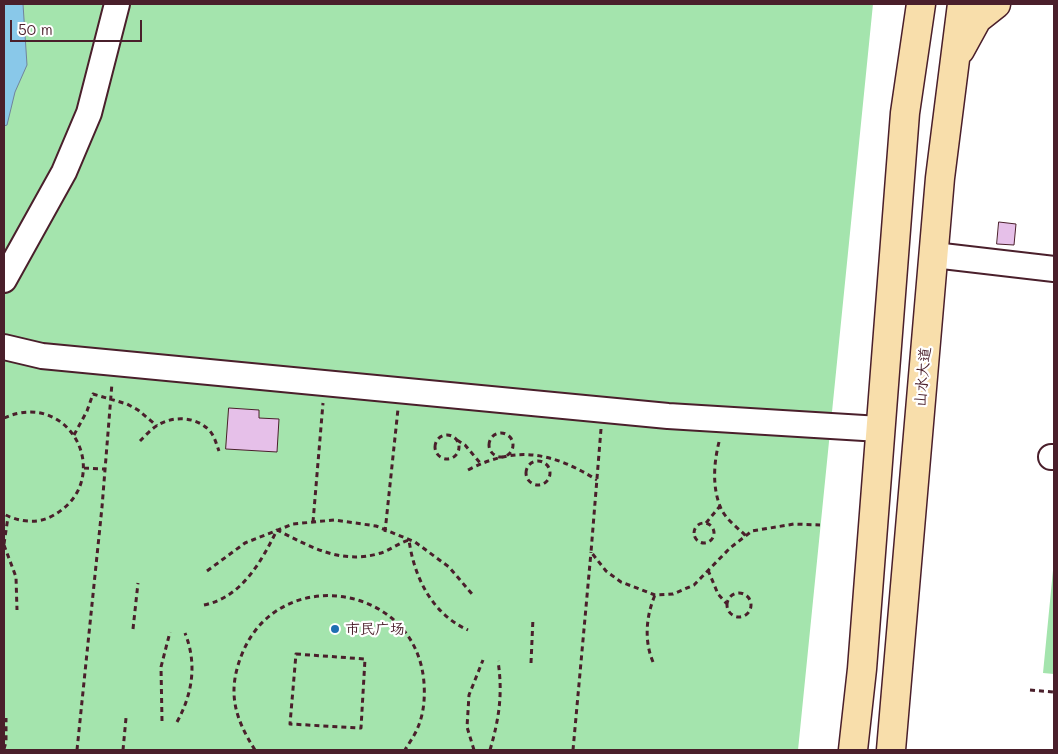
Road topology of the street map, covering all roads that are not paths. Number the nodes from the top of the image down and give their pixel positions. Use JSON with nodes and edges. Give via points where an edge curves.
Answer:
{"nodes":[{"id":1,"x":108,"y":4,"type":"edge"},
{"id":2,"x":117,"y":4,"type":"edge"},
{"id":3,"x":907,"y":4,"type":"edge"},
{"id":4,"x":921,"y":4,"type":"edge"},
{"id":5,"x":962,"y":4,"type":"edge"},
{"id":6,"x":996,"y":4,"type":"edge"},
{"id":7,"x":914,"y":56,"type":"junction"},
{"id":8,"x":955,"y":60,"type":"junction"},
{"id":9,"x":934,"y":255,"type":"junction"},
{"id":10,"x":4,"y":260,"type":"edge"},
{"id":11,"x":1054,"y":269,"type":"edge"},
{"id":12,"x":4,"y":280,"type":"edge"},
{"id":13,"x":4,"y":347,"type":"edge"},
{"id":14,"x":880,"y":429,"type":"junction"},
{"id":15,"x":854,"y":750,"type":"edge"},
{"id":16,"x":891,"y":750,"type":"edge"}],
"edges":[{"from":1,"to":10,"type":"street","via":[[82,111],[59,162]]},
{"from":2,"to":12,"type":"street","via":[[89,113],[64,172]]},
{"from":3,"to":7,"type":"main road"},
{"from":4,"to":7,"type":"main road"},
{"from":5,"to":8,"type":"main road","name":"山水大道"},
{"from":6,"to":8,"type":"main road","via":[[977,19]]},
{"from":7,"to":14,"type":"main road","via":[[905,113]]},
{"from":8,"to":9,"type":"main road","name":"山水大道"},
{"from":9,"to":11,"type":"street"},
{"from":9,"to":16,"type":"main road","name":"山水大道"},
{"from":13,"to":14,"type":"street","via":[[42,356],[674,417]]},
{"from":14,"to":15,"type":"main road"}]}
